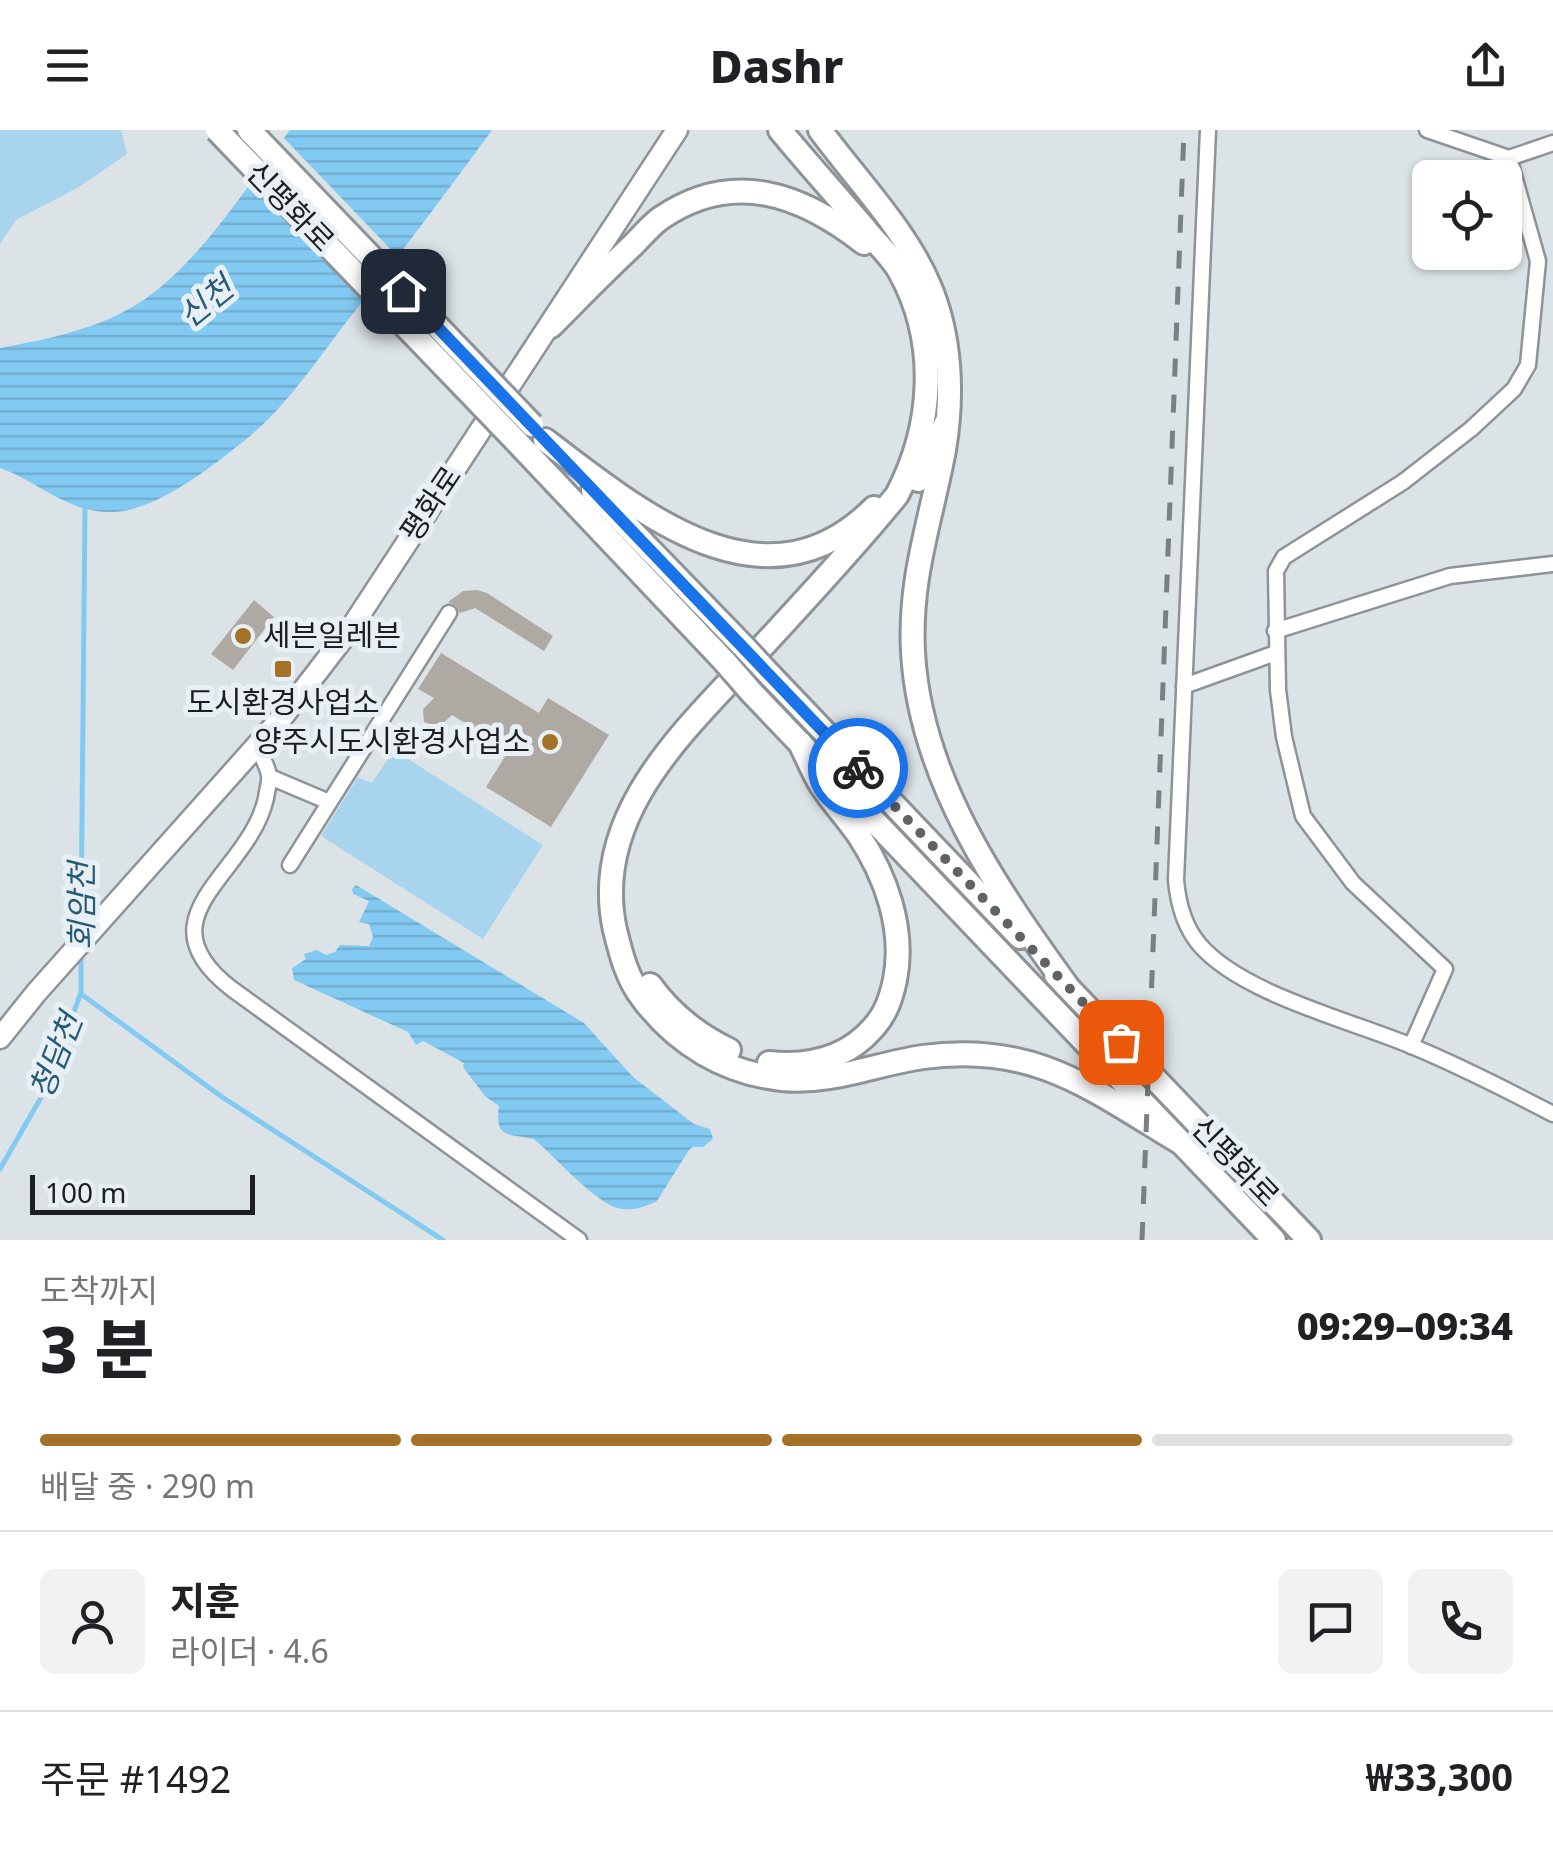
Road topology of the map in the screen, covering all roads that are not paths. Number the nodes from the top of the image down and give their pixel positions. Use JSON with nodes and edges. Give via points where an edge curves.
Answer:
{"nodes":[{"id":1,"x":217,"y":130,"type":"edge"},
{"id":2,"x":249,"y":130,"type":"edge"},
{"id":3,"x":677,"y":130,"type":"edge"},
{"id":4,"x":820,"y":130,"type":"edge"},
{"id":5,"x":1208,"y":130,"type":"edge"},
{"id":6,"x":1427,"y":130,"type":"edge"},
{"id":7,"x":783,"y":134,"type":"edge"},
{"id":8,"x":1553,"y":143,"type":"edge"},
{"id":9,"x":1509,"y":158,"type":"junction"},
{"id":10,"x":899,"y":271,"type":"junction"},
{"id":11,"x":551,"y":326,"type":"junction"},
{"id":12,"x":947,"y":420,"type":"junction"},
{"id":13,"x":531,"y":435,"type":"junction"},
{"id":14,"x":918,"y":444,"type":"junction"},
{"id":15,"x":1553,"y":564,"type":"edge"},
{"id":16,"x":449,"y":613,"type":"dead end"},
{"id":17,"x":1275,"y":632,"type":"junction"},
{"id":18,"x":1276,"y":653,"type":"junction"},
{"id":19,"x":734,"y":654,"type":"junction"},
{"id":20,"x":1184,"y":686,"type":"junction"},
{"id":21,"x":800,"y":743,"type":"junction"},
{"id":22,"x":258,"y":746,"type":"junction"},
{"id":23,"x":270,"y":778,"type":"junction"},
{"id":24,"x":329,"y":802,"type":"junction"},
{"id":25,"x":290,"y":865,"type":"dead end"},
{"id":26,"x":1067,"y":986,"type":"junction"},
{"id":27,"x":0,"y":1038,"type":"edge"},
{"id":28,"x":1411,"y":1046,"type":"junction"},
{"id":29,"x":1553,"y":1114,"type":"edge"},
{"id":30,"x":1188,"y":1147,"type":"junction"},
{"id":31,"x":579,"y":1240,"type":"edge"},
{"id":32,"x":1274,"y":1240,"type":"edge"},
{"id":33,"x":1309,"y":1240,"type":"edge"}],
"edges":[{"from":1,"to":13,"type":"highway","name":"신평화로","bridge":true},
{"from":2,"to":13,"type":"highway","name":"신평화로","bridge":true},
{"from":3,"to":11,"type":"main road","name":"평화로"},
{"from":4,"to":12,"type":"highway","via":[[929,285],[948,364]]},
{"from":5,"to":20,"type":"street"},
{"from":6,"to":9,"type":"street"},
{"from":7,"to":10,"type":"highway"},
{"from":8,"to":9,"type":"street"},
{"from":9,"to":17,"type":"street","via":[[1538,261],[1528,365],[1514,389],[1457,440],[1284,557],[1276,571]]},
{"from":10,"to":11,"type":"highway","via":[[828,216],[784,197],[734,189],[659,219]]},
{"from":10,"to":14,"type":"highway","via":[[921,332],[928,386]]},
{"from":11,"to":22,"type":"main road","name":"평화로","via":[[351,628]]},
{"from":12,"to":21,"type":"highway","via":[[897,515],[676,762],[630,856],[628,926],[646,980],[711,1041],[772,1063],[824,1060],[862,1040],[886,1008],[897,968],[898,936],[878,872]]},
{"from":12,"to":26,"type":"highway","via":[[913,613],[918,693],[959,816]]},
{"from":13,"to":14,"type":"highway","via":[[695,541],[768,556],[815,545],[862,520]]},
{"from":13,"to":19,"type":"highway","name":"신평화로"},
{"from":14,"to":30,"type":"highway","via":[[897,496],[662,757],[630,810],[610,886],[621,956],[660,1022],[733,1069],[814,1080],[952,1054],[1022,1060],[1088,1085]]},
{"from":15,"to":17,"type":"street","via":[[1450,576]]},
{"from":16,"to":24,"type":"street"},
{"from":17,"to":18,"type":"street"},
{"from":18,"to":20,"type":"street"},
{"from":18,"to":28,"type":"street","via":[[1284,737],[1304,816],[1354,883],[1445,969]]},
{"from":19,"to":21,"type":"highway","name":"신평화로","bridge":true,"via":[[752,693]]},
{"from":19,"to":26,"type":"highway","name":"신평화로","bridge":true,"via":[[770,675]]},
{"from":20,"to":28,"type":"street","via":[[1176,880],[1187,926],[1229,970]]},
{"from":21,"to":30,"type":"highway","name":"신평화로"},
{"from":22,"to":23,"type":"street"},
{"from":22,"to":27,"type":"main road","name":"평화로"},
{"from":23,"to":24,"type":"street"},
{"from":23,"to":31,"type":"street","via":[[247,843],[194,918],[202,958],[232,990]]},
{"from":24,"to":25,"type":"street"},
{"from":26,"to":33,"type":"highway","name":"신평화로"},
{"from":28,"to":29,"type":"street"},
{"from":30,"to":32,"type":"highway","name":"신평화로"}]}
